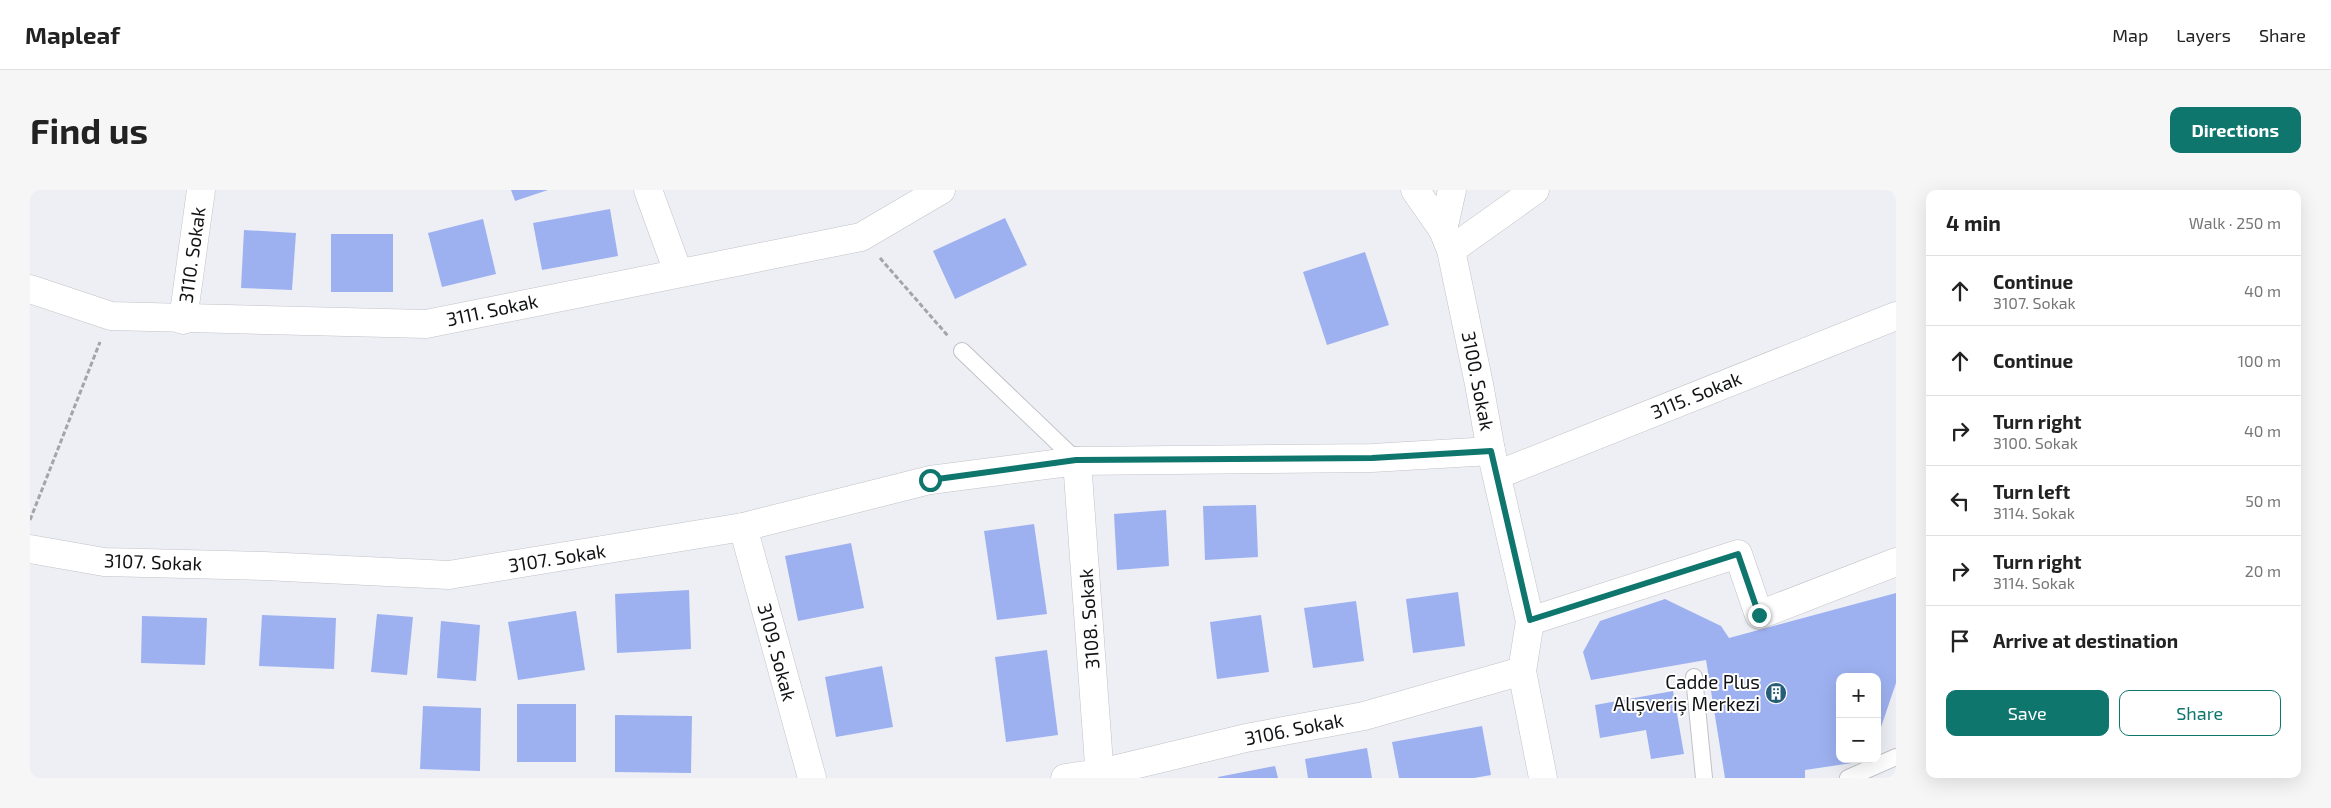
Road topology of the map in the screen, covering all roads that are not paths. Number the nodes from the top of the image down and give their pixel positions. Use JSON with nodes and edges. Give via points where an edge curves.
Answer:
{"nodes":[{"id":1,"x":201,"y":190,"type":"edge"},
{"id":2,"x":648,"y":190,"type":"edge"},
{"id":3,"x":941,"y":190,"type":"edge"},
{"id":4,"x":1415,"y":190,"type":"edge"},
{"id":5,"x":1452,"y":190,"type":"edge"},
{"id":6,"x":1535,"y":190,"type":"edge"},
{"id":7,"x":1447,"y":240,"type":"junction"},
{"id":8,"x":678,"y":272,"type":"junction"},
{"id":9,"x":30,"y":288,"type":"edge"},
{"id":10,"x":1896,"y":316,"type":"edge"},
{"id":11,"x":183,"y":320,"type":"junction"},
{"id":12,"x":962,"y":351,"type":"road end"},
{"id":13,"x":1076,"y":460,"type":"junction"},
{"id":14,"x":1494,"y":463,"type":"junction"},
{"id":15,"x":743,"y":527,"type":"junction"},
{"id":16,"x":30,"y":549,"type":"edge"},
{"id":17,"x":1896,"y":562,"type":"edge"},
{"id":18,"x":1530,"y":620,"type":"junction"},
{"id":19,"x":1522,"y":671,"type":"junction"},
{"id":20,"x":1694,"y":677,"type":"dead end"},
{"id":21,"x":1896,"y":757,"type":"edge"},
{"id":22,"x":1100,"y":775,"type":"edge"},
{"id":23,"x":812,"y":778,"type":"edge"},
{"id":24,"x":1065,"y":778,"type":"edge"},
{"id":25,"x":1543,"y":778,"type":"edge"},
{"id":26,"x":1704,"y":778,"type":"edge"},
{"id":27,"x":1848,"y":778,"type":"edge"}],
"edges":[{"from":1,"to":11,"type":"street","name":"3110. Sokak"},
{"from":2,"to":8,"type":"street"},
{"from":3,"to":8,"type":"street","name":"3111. Sokak","via":[[861,237]]},
{"from":4,"to":7,"type":"street"},
{"from":5,"to":7,"type":"street","name":"3100. Sokak"},
{"from":6,"to":7,"type":"street"},
{"from":7,"to":14,"type":"street","name":"3100. Sokak","via":[[1480,384]]},
{"from":8,"to":11,"type":"street","name":"3111. Sokak","via":[[426,324]]},
{"from":9,"to":11,"type":"street","name":"3111. Sokak","via":[[111,316]]},
{"from":10,"to":14,"type":"street","name":"3115. Sokak"},
{"from":12,"to":13,"type":"lane"},
{"from":13,"to":14,"type":"street","name":"3115. Sokak","via":[[1372,458]]},
{"from":13,"to":15,"type":"street","name":"3107. Sokak","via":[[930,480]]},
{"from":13,"to":22,"type":"street","name":"3108. Sokak"},
{"from":14,"to":18,"type":"street","name":"3100. Sokak"},
{"from":15,"to":16,"type":"street","name":"3107. Sokak","via":[[449,575],[104,562]]},
{"from":15,"to":23,"type":"street","name":"3109. Sokak"},
{"from":17,"to":18,"type":"street","via":[[1759,615],[1738,554]]},
{"from":18,"to":19,"type":"street","name":"3100. Sokak"},
{"from":19,"to":22,"type":"street","name":"3106. Sokak","via":[[1364,716],[1246,738]]},
{"from":19,"to":25,"type":"street","name":"3100. Sokak"},
{"from":20,"to":26,"type":"lane"},
{"from":21,"to":27,"type":"lane"},
{"from":22,"to":24,"type":"street","name":"3106. Sokak"}]}
